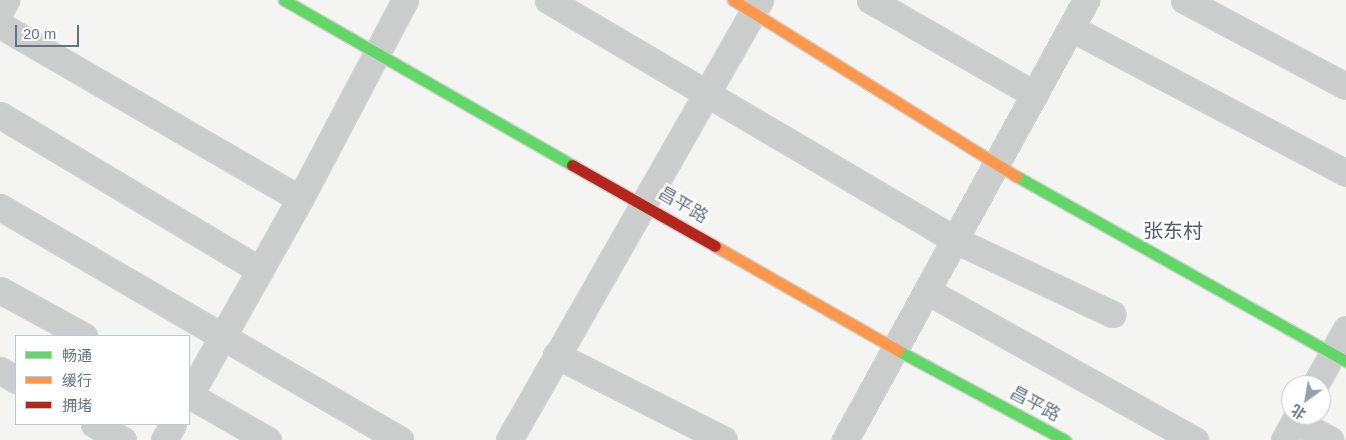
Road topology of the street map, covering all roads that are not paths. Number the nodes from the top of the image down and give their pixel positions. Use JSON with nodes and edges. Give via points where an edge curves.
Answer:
{"nodes":[{"id":1,"x":6,"y":0,"type":"edge"},
{"id":2,"x":284,"y":0,"type":"edge"},
{"id":3,"x":405,"y":0,"type":"edge"},
{"id":4,"x":548,"y":0,"type":"edge"},
{"id":5,"x":870,"y":0,"type":"edge"},
{"id":6,"x":1086,"y":0,"type":"edge"},
{"id":7,"x":1184,"y":0,"type":"edge"},
{"id":8,"x":749,"y":4,"type":"edge"},
{"id":9,"x":0,"y":11,"type":"edge"},
{"id":10,"x":0,"y":25,"type":"edge"},
{"id":11,"x":1071,"y":28,"type":"junction"},
{"id":12,"x":375,"y":52,"type":"junction"},
{"id":13,"x":1346,"y":86,"type":"edge"},
{"id":14,"x":706,"y":94,"type":"junction"},
{"id":15,"x":1034,"y":95,"type":"junction"},
{"id":16,"x":0,"y":115,"type":"edge"},
{"id":17,"x":996,"y":166,"type":"junction"},
{"id":18,"x":1346,"y":173,"type":"edge"},
{"id":19,"x":300,"y":199,"type":"junction"},
{"id":20,"x":643,"y":202,"type":"junction"},
{"id":21,"x":0,"y":207,"type":"edge"},
{"id":22,"x":955,"y":240,"type":"junction"},
{"id":23,"x":260,"y":270,"type":"junction"},
{"id":24,"x":0,"y":290,"type":"edge"},
{"id":25,"x":927,"y":291,"type":"junction"},
{"id":26,"x":1112,"y":314,"type":"dead end"},
{"id":27,"x":1346,"y":329,"type":"edge"},
{"id":28,"x":82,"y":335,"type":"edge"},
{"id":29,"x":223,"y":335,"type":"junction"},
{"id":30,"x":896,"y":349,"type":"junction"},
{"id":31,"x":556,"y":355,"type":"junction"},
{"id":32,"x":1339,"y":357,"type":"edge"},
{"id":33,"x":0,"y":370,"type":"edge"},
{"id":34,"x":1324,"y":375,"type":"edge"},
{"id":35,"x":15,"y":379,"type":"edge"},
{"id":36,"x":190,"y":393,"type":"edge"},
{"id":37,"x":190,"y":396,"type":"edge"},
{"id":38,"x":96,"y":425,"type":"edge"},
{"id":39,"x":172,"y":425,"type":"edge"},
{"id":40,"x":1292,"y":425,"type":"edge"},
{"id":41,"x":1058,"y":438,"type":"edge"},
{"id":42,"x":123,"y":440,"type":"edge"},
{"id":43,"x":164,"y":440,"type":"edge"},
{"id":44,"x":268,"y":440,"type":"edge"},
{"id":45,"x":400,"y":440,"type":"edge"},
{"id":46,"x":509,"y":440,"type":"edge"},
{"id":47,"x":724,"y":440,"type":"edge"},
{"id":48,"x":845,"y":440,"type":"edge"},
{"id":49,"x":1195,"y":440,"type":"edge"},
{"id":50,"x":1330,"y":440,"type":"edge"}],
"edges":[{"from":1,"to":9,"type":"street"},
{"from":2,"to":12,"type":"main road","name":"昌平路"},
{"from":3,"to":12,"type":"street"},
{"from":4,"to":14,"type":"street"},
{"from":5,"to":15,"type":"street"},
{"from":6,"to":11,"type":"street"},
{"from":7,"to":13,"type":"street"},
{"from":8,"to":14,"type":"street"},
{"from":8,"to":17,"type":"main road"},
{"from":10,"to":19,"type":"street"},
{"from":11,"to":15,"type":"street"},
{"from":11,"to":18,"type":"street"},
{"from":12,"to":19,"type":"street"},
{"from":12,"to":20,"type":"main road","name":"昌平路"},
{"from":14,"to":20,"type":"street"},
{"from":14,"to":22,"type":"street"},
{"from":15,"to":17,"type":"street"},
{"from":16,"to":23,"type":"street"},
{"from":17,"to":22,"type":"street"},
{"from":17,"to":32,"type":"main road"},
{"from":19,"to":23,"type":"street"},
{"from":20,"to":30,"type":"main road","name":"昌平路"},
{"from":20,"to":31,"type":"street"},
{"from":21,"to":29,"type":"street"},
{"from":22,"to":25,"type":"street"},
{"from":22,"to":26,"type":"street"},
{"from":23,"to":29,"type":"street"},
{"from":24,"to":28,"type":"street"},
{"from":25,"to":30,"type":"street"},
{"from":25,"to":49,"type":"street"},
{"from":27,"to":32,"type":"street"},
{"from":29,"to":36,"type":"street"},
{"from":29,"to":45,"type":"street"},
{"from":30,"to":41,"type":"main road","name":"昌平路"},
{"from":30,"to":48,"type":"street"},
{"from":31,"to":46,"type":"street"},
{"from":31,"to":47,"type":"street"},
{"from":32,"to":34,"type":"street"},
{"from":33,"to":35,"type":"street"},
{"from":37,"to":44,"type":"street"},
{"from":38,"to":42,"type":"street"},
{"from":39,"to":43,"type":"street"},
{"from":40,"to":50,"type":"street"}]}
